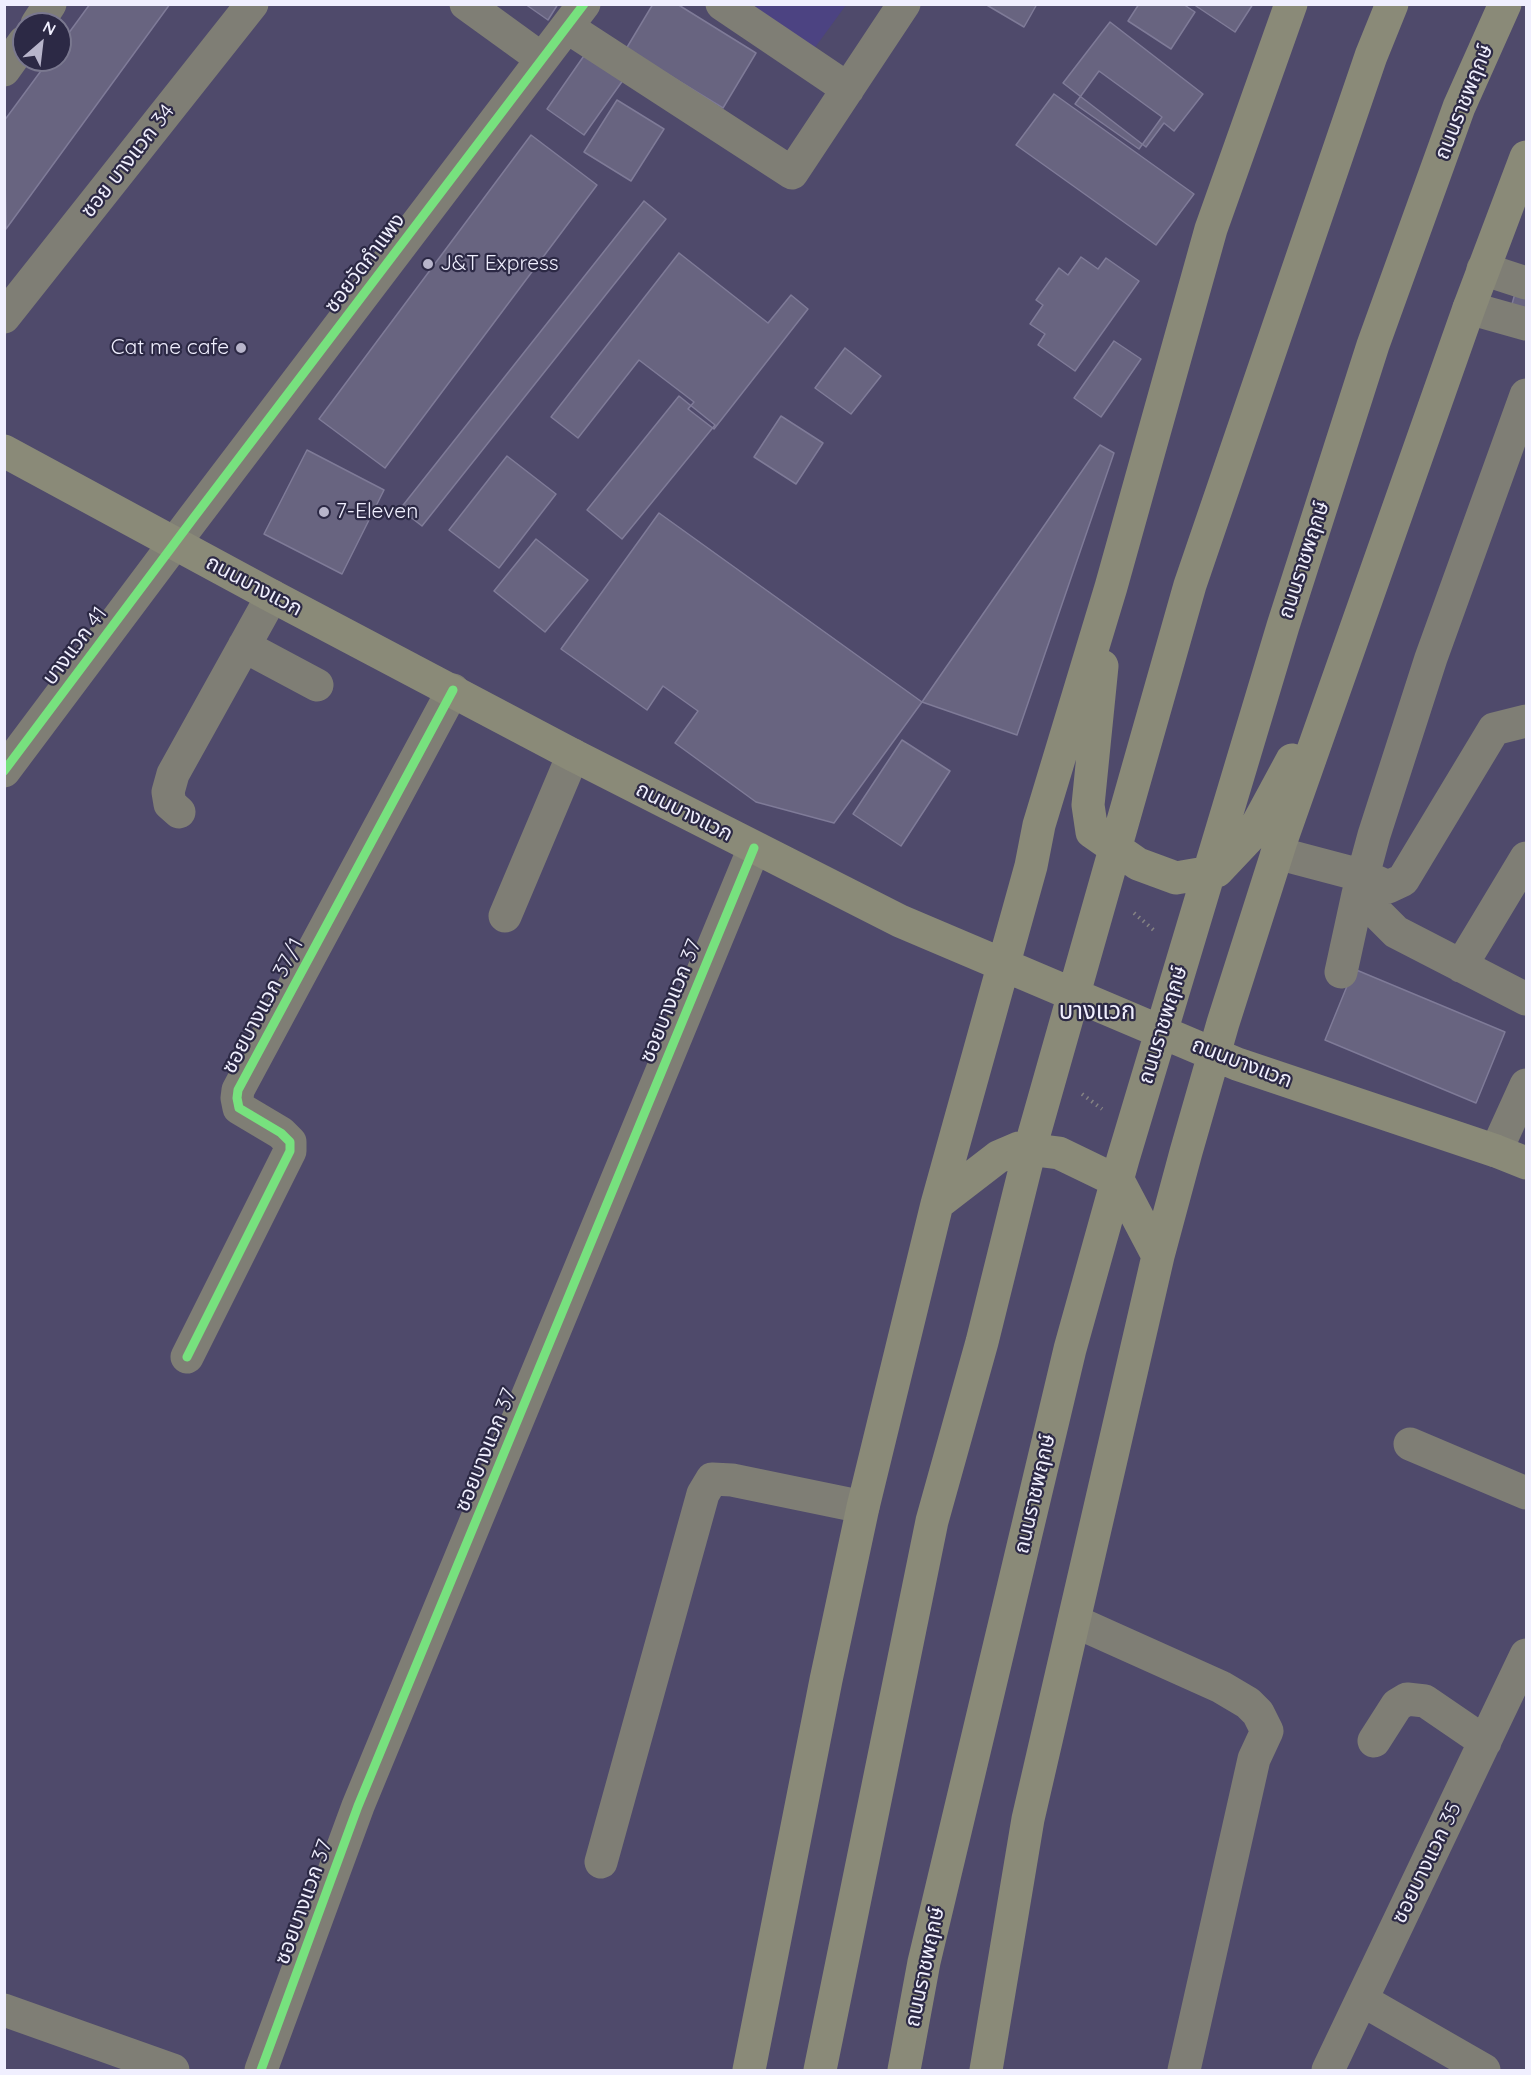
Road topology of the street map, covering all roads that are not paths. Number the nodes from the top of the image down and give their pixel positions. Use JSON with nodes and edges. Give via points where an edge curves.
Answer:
{"nodes":[{"id":1,"x":252,"y":4,"type":"edge"},
{"id":2,"x":466,"y":4,"type":"edge"},
{"id":3,"x":722,"y":4,"type":"edge"},
{"id":4,"x":904,"y":4,"type":"edge"},
{"id":5,"x":1291,"y":4,"type":"edge"},
{"id":6,"x":1392,"y":4,"type":"edge"},
{"id":7,"x":1504,"y":4,"type":"edge"},
{"id":8,"x":575,"y":16,"type":"edge"},
{"id":9,"x":542,"y":59,"type":"junction"},
{"id":10,"x":848,"y":89,"type":"junction"},
{"id":11,"x":1527,"y":157,"type":"edge"},
{"id":12,"x":1483,"y":269,"type":"junction"},
{"id":13,"x":1527,"y":284,"type":"edge"},
{"id":14,"x":1469,"y":308,"type":"junction"},
{"id":15,"x":4,"y":317,"type":"edge"},
{"id":16,"x":1527,"y":324,"type":"edge"},
{"id":17,"x":1527,"y":395,"type":"edge"},
{"id":18,"x":4,"y":451,"type":"edge"},
{"id":19,"x":176,"y":544,"type":"junction"},
{"id":20,"x":1111,"y":587,"type":"junction"},
{"id":21,"x":272,"y":596,"type":"junction"},
{"id":22,"x":244,"y":646,"type":"junction"},
{"id":23,"x":1342,"y":669,"type":"junction"},
{"id":24,"x":317,"y":685,"type":"dead end"},
{"id":25,"x":453,"y":690,"type":"junction"},
{"id":26,"x":1527,"y":721,"type":"edge"},
{"id":27,"x":573,"y":755,"type":"junction"},
{"id":28,"x":4,"y":771,"type":"edge"},
{"id":29,"x":179,"y":813,"type":"dead end"},
{"id":30,"x":754,"y":848,"type":"junction"},
{"id":31,"x":1277,"y":853,"type":"junction"},
{"id":32,"x":1527,"y":858,"type":"edge"},
{"id":33,"x":1361,"y":885,"type":"junction"},
{"id":34,"x":505,"y":916,"type":"dead end"},
{"id":35,"x":1003,"y":966,"type":"junction"},
{"id":36,"x":1461,"y":966,"type":"junction"},
{"id":37,"x":1341,"y":972,"type":"dead end"},
{"id":38,"x":1527,"y":999,"type":"edge"},
{"id":39,"x":1214,"y":1053,"type":"junction"},
{"id":40,"x":1527,"y":1085,"type":"edge"},
{"id":41,"x":1497,"y":1151,"type":"junction"},
{"id":42,"x":1527,"y":1163,"type":"edge"},
{"id":43,"x":937,"y":1204,"type":"junction"},
{"id":44,"x":1158,"y":1256,"type":"junction"},
{"id":45,"x":188,"y":1357,"type":"dead end"},
{"id":46,"x":1410,"y":1444,"type":"dead end"},
{"id":47,"x":1526,"y":1491,"type":"edge"},
{"id":48,"x":863,"y":1507,"type":"junction"},
{"id":49,"x":1074,"y":1621,"type":"junction"},
{"id":50,"x":1527,"y":1655,"type":"edge"},
{"id":51,"x":1374,"y":1741,"type":"dead end"},
{"id":52,"x":1485,"y":1742,"type":"junction"},
{"id":53,"x":601,"y":1862,"type":"dead end"},
{"id":54,"x":1362,"y":2000,"type":"junction"},
{"id":55,"x":4,"y":2010,"type":"edge"},
{"id":56,"x":173,"y":2070,"type":"edge"},
{"id":57,"x":261,"y":2070,"type":"edge"},
{"id":58,"x":749,"y":2070,"type":"edge"},
{"id":59,"x":820,"y":2070,"type":"edge"},
{"id":60,"x":904,"y":2070,"type":"edge"},
{"id":61,"x":986,"y":2070,"type":"edge"},
{"id":62,"x":1184,"y":2070,"type":"edge"},
{"id":63,"x":1328,"y":2070,"type":"edge"},
{"id":64,"x":1484,"y":2070,"type":"edge"}],
"edges":[{"from":1,"to":15,"type":"street","name":"ซอย บางแวก 34"},
{"from":2,"to":9,"type":"street"},
{"from":3,"to":10,"type":"street"},
{"from":4,"to":10,"type":"street"},
{"from":5,"to":20,"type":"main road","via":[[1211,228]]},
{"from":6,"to":59,"type":"main road","via":[[1190,585],[1031,1145],[932,1521]]},
{"from":7,"to":60,"type":"main road","name":"ถนนราชพฤกษ์","via":[[1459,108],[1373,345],[1283,626],[1123,1159],[1070,1349],[924,1962]]},
{"from":8,"to":9,"type":"street","name":"ซอยวัดกำแพง"},
{"from":8,"to":10,"type":"street","via":[[792,172]]},
{"from":9,"to":19,"type":"street","name":"ซอยวัดกำแพง"},
{"from":11,"to":12,"type":"main road"},
{"from":12,"to":13,"type":"street"},
{"from":12,"to":14,"type":"main road"},
{"from":14,"to":16,"type":"street"},
{"from":14,"to":23,"type":"main road"},
{"from":17,"to":33,"type":"street","via":[[1431,658]]},
{"from":18,"to":19,"type":"main road","name":"ถนนบางแวก"},
{"from":19,"to":21,"type":"main road","name":"ถนนบางแวก"},
{"from":19,"to":28,"type":"street","name":"บางแวก 41"},
{"from":20,"to":23,"type":"main road","via":[[1088,805],[1092,832],[1138,864],[1176,878],[1217,871],[1252,834]]},
{"from":20,"to":35,"type":"main road","via":[[1040,825]]},
{"from":21,"to":22,"type":"street"},
{"from":21,"to":25,"type":"main road","name":"ถนนบางแวก"},
{"from":22,"to":24,"type":"street"},
{"from":22,"to":29,"type":"street","via":[[169,784],[170,804]]},
{"from":23,"to":31,"type":"main road"},
{"from":25,"to":27,"type":"main road","name":"ถนนบางแวก"},
{"from":25,"to":45,"type":"street","name":"ซอยบางแวก 37/1","via":[[238,1090],[239,1108],[281,1133],[290,1142],[290,1150]]},
{"from":26,"to":33,"type":"street","via":[[1494,729],[1402,880],[1388,887]]},
{"from":27,"to":30,"type":"main road","name":"ถนนบางแวก"},
{"from":27,"to":34,"type":"street"},
{"from":30,"to":35,"type":"main road","name":"ถนนบางแวก","via":[[900,921]]},
{"from":30,"to":57,"type":"street","name":"ซอยบางแวก 37","via":[[358,1806]]},
{"from":31,"to":33,"type":"street"},
{"from":31,"to":39,"type":"main road"},
{"from":32,"to":36,"type":"street"},
{"from":33,"to":36,"type":"street","via":[[1396,932]]},
{"from":33,"to":37,"type":"street"},
{"from":35,"to":39,"type":"main road","name":"ถนนบางแวก"},
{"from":35,"to":43,"type":"main road"},
{"from":36,"to":38,"type":"street"},
{"from":39,"to":41,"type":"main road","name":"ถนนบางแวก"},
{"from":39,"to":44,"type":"main road"},
{"from":40,"to":41,"type":"street"},
{"from":41,"to":42,"type":"main road","name":"ถนนบางแวก"},
{"from":43,"to":44,"type":"main road","via":[[998,1157],[1019,1148],[1059,1153],[1119,1182]]},
{"from":43,"to":48,"type":"main road"},
{"from":44,"to":49,"type":"main road"},
{"from":46,"to":47,"type":"street"},
{"from":48,"to":53,"type":"street","via":[[712,1479],[703,1494]]},
{"from":48,"to":58,"type":"main road"},
{"from":49,"to":61,"type":"main road","via":[[1028,1819]]},
{"from":49,"to":62,"type":"street","via":[[1221,1687],[1248,1703],[1267,1731],[1254,1759]]},
{"from":50,"to":52,"type":"street","name":"ซอยบางแวก 35"},
{"from":51,"to":52,"type":"street","via":[[1397,1705],[1407,1699],[1425,1701]]},
{"from":52,"to":54,"type":"street","name":"ซอยบางแวก 35"},
{"from":54,"to":63,"type":"street","name":"ซอยบางแวก 35"},
{"from":54,"to":64,"type":"street"},
{"from":55,"to":56,"type":"street"}]}
